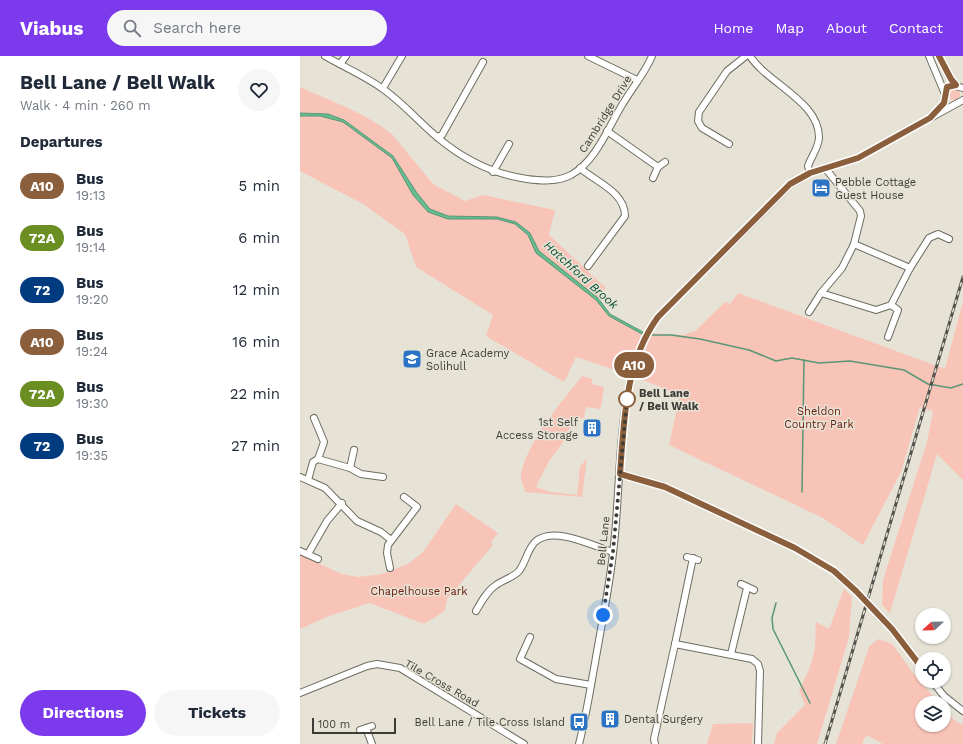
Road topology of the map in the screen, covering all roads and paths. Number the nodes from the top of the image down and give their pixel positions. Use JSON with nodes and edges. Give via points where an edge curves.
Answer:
{"nodes":[{"id":1,"x":325,"y":56,"type":"edge"},
{"id":2,"x":346,"y":56,"type":"edge"},
{"id":3,"x":402,"y":56,"type":"edge"},
{"id":4,"x":588,"y":56,"type":"edge"},
{"id":5,"x":652,"y":56,"type":"edge"},
{"id":6,"x":746,"y":56,"type":"edge"},
{"id":7,"x":750,"y":56,"type":"edge"},
{"id":8,"x":929,"y":56,"type":"edge"},
{"id":9,"x":939,"y":56,"type":"edge"},
{"id":10,"x":483,"y":62,"type":"dead end"},
{"id":11,"x":340,"y":64,"type":"junction"},
{"id":12,"x":637,"y":80,"type":"junction"},
{"id":13,"x":959,"y":86,"type":"edge"},
{"id":14,"x":383,"y":88,"type":"junction"},
{"id":15,"x":945,"y":96,"type":"junction"},
{"id":16,"x":961,"y":98,"type":"edge"},
{"id":17,"x":930,"y":118,"type":"junction"},
{"id":18,"x":607,"y":131,"type":"junction"},
{"id":19,"x":438,"y":137,"type":"junction"},
{"id":20,"x":509,"y":144,"type":"dead end"},
{"id":21,"x":729,"y":144,"type":"dead end"},
{"id":22,"x":665,"y":162,"type":"dead end"},
{"id":23,"x":658,"y":167,"type":"junction"},
{"id":24,"x":580,"y":168,"type":"junction"},
{"id":25,"x":825,"y":168,"type":"junction"},
{"id":26,"x":493,"y":172,"type":"junction"},
{"id":27,"x":810,"y":173,"type":"junction"},
{"id":28,"x":654,"y":178,"type":"dead end"},
{"id":29,"x":949,"y":239,"type":"dead end"},
{"id":30,"x":854,"y":244,"type":"junction"},
{"id":31,"x":588,"y":266,"type":"dead end"},
{"id":32,"x":910,"y":268,"type":"junction"},
{"id":33,"x":821,"y":293,"type":"junction"},
{"id":34,"x":891,"y":305,"type":"junction"},
{"id":35,"x":809,"y":312,"type":"dead end"},
{"id":36,"x":888,"y":337,"type":"dead end"},
{"id":37,"x":314,"y":418,"type":"dead end"},
{"id":38,"x":354,"y":450,"type":"dead end"},
{"id":39,"x":318,"y":459,"type":"junction"},
{"id":40,"x":350,"y":468,"type":"junction"},
{"id":41,"x":620,"y":474,"type":"junction"},
{"id":42,"x":300,"y":477,"type":"edge"},
{"id":43,"x":383,"y":477,"type":"dead end"},
{"id":44,"x":308,"y":480,"type":"junction"},
{"id":45,"x":404,"y":497,"type":"dead end"},
{"id":46,"x":342,"y":503,"type":"junction"},
{"id":47,"x":391,"y":540,"type":"junction"},
{"id":48,"x":300,"y":551,"type":"edge"},
{"id":49,"x":613,"y":552,"type":"junction"},
{"id":50,"x":308,"y":554,"type":"junction"},
{"id":51,"x":692,"y":559,"type":"dead end"},
{"id":52,"x":318,"y":560,"type":"dead end"},
{"id":53,"x":390,"y":568,"type":"dead end"},
{"id":54,"x":754,"y":590,"type":"dead end"},
{"id":55,"x":856,"y":591,"type":"tunnel mouth"},
{"id":56,"x":476,"y":611,"type":"dead end"},
{"id":57,"x":878,"y":615,"type":"tunnel mouth"},
{"id":58,"x":530,"y":637,"type":"dead end"},
{"id":59,"x":675,"y":644,"type":"junction"},
{"id":60,"x":731,"y":654,"type":"junction"},
{"id":61,"x":915,"y":659,"type":"edge"},
{"id":62,"x":591,"y":685,"type":"junction"},
{"id":63,"x":938,"y":688,"type":"edge"},
{"id":64,"x":300,"y":693,"type":"edge"},
{"id":65,"x":963,"y":711,"type":"edge"},
{"id":66,"x":366,"y":728,"type":"dead end"},
{"id":67,"x":372,"y":744,"type":"edge"},
{"id":68,"x":524,"y":744,"type":"edge"},
{"id":69,"x":579,"y":744,"type":"edge"},
{"id":70,"x":655,"y":744,"type":"edge"},
{"id":71,"x":758,"y":744,"type":"edge"}],
"edges":[{"from":1,"to":11,"type":"street","name":"Cambridge Drive"},
{"from":2,"to":11,"type":"street"},
{"from":3,"to":14,"type":"street"},
{"from":4,"to":12,"type":"street"},
{"from":5,"to":12,"type":"street","name":"Cambridge Drive"},
{"from":6,"to":21,"type":"street","via":[[726,71],[698,112],[698,121],[702,128]]},
{"from":7,"to":27,"type":"street","via":[[758,67],[804,105],[817,124],[819,138],[808,166]]},
{"from":8,"to":15,"type":"street"},
{"from":9,"to":13,"type":"street","via":[[951,79]]},
{"from":10,"to":19,"type":"street","via":[[442,135]]},
{"from":11,"to":14,"type":"street","name":"Cambridge Drive"},
{"from":12,"to":18,"type":"street","name":"Cambridge Drive"},
{"from":13,"to":15,"type":"street","via":[[947,87]]},
{"from":13,"to":16,"type":"street"},
{"from":14,"to":19,"type":"street","name":"Cambridge Drive"},
{"from":15,"to":16,"type":"street","via":[[948,101]]},
{"from":15,"to":17,"type":"street","via":[[941,106]]},
{"from":16,"to":17,"type":"street","name":"Bell Lane"},
{"from":17,"to":25,"type":"street","name":"Bell Lane","via":[[858,158]]},
{"from":18,"to":23,"type":"street"},
{"from":18,"to":24,"type":"street","name":"Cambridge Drive","via":[[589,160]]},
{"from":19,"to":26,"type":"street","name":"Cambridge Drive","via":[[461,156]]},
{"from":20,"to":26,"type":"street"},
{"from":22,"to":23,"type":"street"},
{"from":23,"to":28,"type":"street"},
{"from":24,"to":26,"type":"street","name":"Cambridge Drive","via":[[561,179],[548,181]]},
{"from":24,"to":31,"type":"street","via":[[610,189],[625,208],[625,216]]},
{"from":25,"to":27,"type":"street","name":"Bell Lane"},
{"from":25,"to":30,"type":"street","via":[[860,211]]},
{"from":27,"to":41,"type":"street","name":"Bell Lane","via":[[790,184],[658,317],[647,333],[633,368],[626,404]]},
{"from":29,"to":32,"type":"street","via":[[938,234],[929,238]]},
{"from":30,"to":32,"type":"street"},
{"from":30,"to":33,"type":"street","via":[[842,268]]},
{"from":32,"to":34,"type":"street"},
{"from":33,"to":34,"type":"street","via":[[876,310]]},
{"from":33,"to":35,"type":"street"},
{"from":34,"to":36,"type":"street","via":[[898,310]]},
{"from":37,"to":39,"type":"street","via":[[322,431],[324,442]]},
{"from":38,"to":40,"type":"street"},
{"from":39,"to":40,"type":"street"},
{"from":39,"to":44,"type":"street","via":[[313,462]]},
{"from":40,"to":43,"type":"street","via":[[361,474]]},
{"from":41,"to":49,"type":"street","name":"Bell Lane"},
{"from":41,"to":55,"type":"street","via":[[665,487],[795,548],[834,571]]},
{"from":42,"to":44,"type":"street"},
{"from":44,"to":46,"type":"street","via":[[325,488]]},
{"from":45,"to":47,"type":"street","via":[[417,507]]},
{"from":46,"to":47,"type":"street","via":[[357,521],[381,532]]},
{"from":46,"to":50,"type":"street","via":[[327,521]]},
{"from":47,"to":53,"type":"street","via":[[387,549]]},
{"from":48,"to":50,"type":"street"},
{"from":49,"to":56,"type":"street","via":[[562,535],[547,535],[529,550],[518,572],[495,585]]},
{"from":49,"to":62,"type":"street","name":"Bell Lane"},
{"from":50,"to":52,"type":"street"},
{"from":51,"to":59,"type":"street"},
{"from":54,"to":60,"type":"street","via":[[744,586]]},
{"from":57,"to":61,"type":"street"},
{"from":58,"to":62,"type":"street","via":[[520,659],[556,678]]},
{"from":59,"to":60,"type":"street"},
{"from":59,"to":70,"type":"street"},
{"from":60,"to":71,"type":"street","via":[[752,659],[758,664]]},
{"from":62,"to":69,"type":"street","name":"Bell Lane"},
{"from":63,"to":65,"type":"street"},
{"from":64,"to":68,"type":"street","name":"Tile Cross Road","via":[[368,666],[377,664],[400,668]]},
{"from":66,"to":67,"type":"street"}]}
